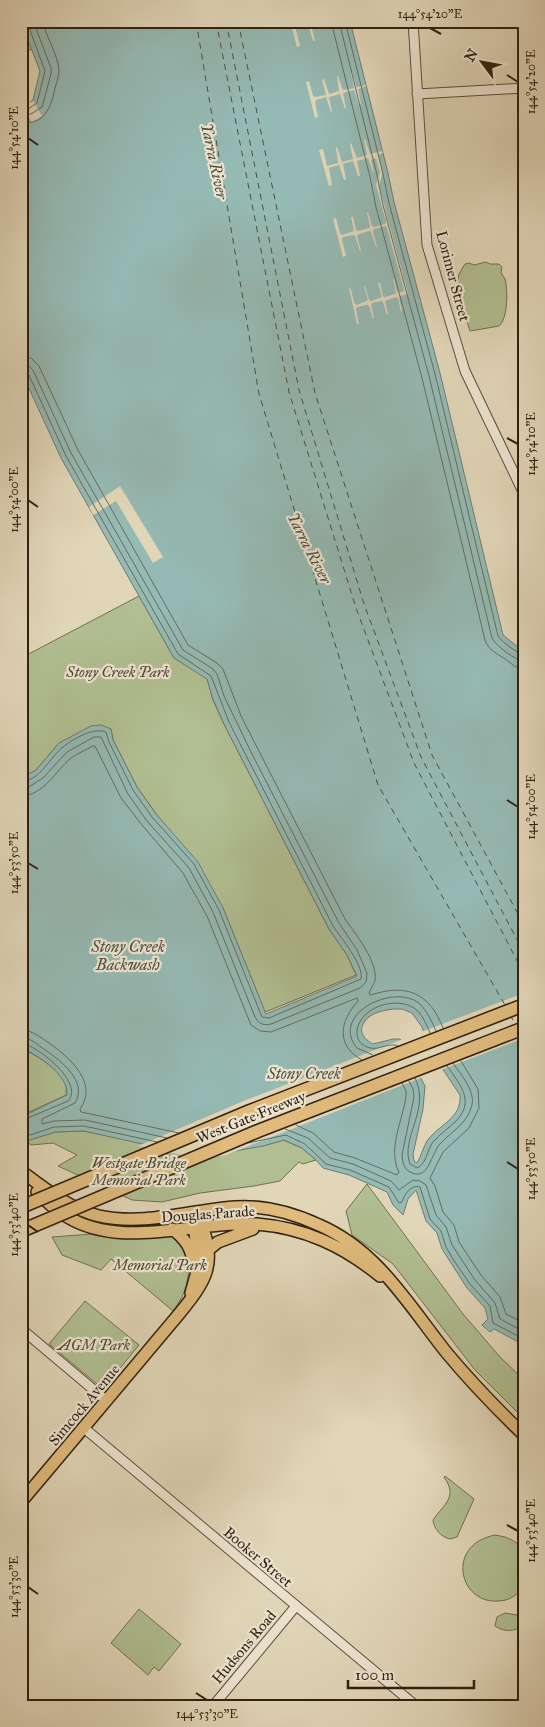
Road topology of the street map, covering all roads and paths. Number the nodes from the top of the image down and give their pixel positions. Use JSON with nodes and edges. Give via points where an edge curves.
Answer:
{"nodes":[{"id":1,"x":413,"y":21,"type":"edge"},
{"id":2,"x":524,"y":88,"type":"edge"},
{"id":3,"x":417,"y":94,"type":"junction"},
{"id":4,"x":524,"y":494,"type":"edge"},
{"id":5,"x":524,"y":1004,"type":"edge"},
{"id":6,"x":524,"y":1028,"type":"edge"},
{"id":7,"x":21,"y":1172,"type":"edge"},
{"id":8,"x":21,"y":1207,"type":"edge"},
{"id":9,"x":196,"y":1212,"type":"junction"},
{"id":10,"x":198,"y":1227,"type":"junction"},
{"id":11,"x":278,"y":1227,"type":"junction"},
{"id":12,"x":172,"y":1229,"type":"junction"},
{"id":13,"x":21,"y":1231,"type":"edge"},
{"id":14,"x":208,"y":1250,"type":"junction"},
{"id":15,"x":398,"y":1291,"type":"junction"},
{"id":16,"x":189,"y":1300,"type":"junction"},
{"id":17,"x":25,"y":1332,"type":"dead end"},
{"id":18,"x":106,"y":1401,"type":"junction"},
{"id":19,"x":84,"y":1428,"type":"junction"},
{"id":20,"x":524,"y":1435,"type":"edge"},
{"id":21,"x":21,"y":1502,"type":"edge"},
{"id":22,"x":296,"y":1606,"type":"junction"},
{"id":23,"x":213,"y":1706,"type":"edge"},
{"id":24,"x":416,"y":1706,"type":"edge"}],
"edges":[{"from":1,"to":3,"type":"street","name":"Lorimer Street"},
{"from":2,"to":3,"type":"street"},
{"from":3,"to":4,"type":"street","name":"Lorimer Street","via":[[428,250],[465,371]]},
{"from":5,"to":8,"type":"highway","name":"West Gate Freeway","bridge":true,"via":[[250,1111]]},
{"from":6,"to":13,"type":"highway","name":"West Gate Freeway","bridge":true,"via":[[258,1131]]},
{"from":7,"to":9,"type":"main road","name":"Douglas Parade","via":[[62,1200],[99,1216],[135,1219]]},
{"from":7,"to":12,"type":"main road","name":"Douglas Parade","via":[[53,1207],[85,1226],[118,1233]]},
{"from":9,"to":10,"type":"main road"},
{"from":9,"to":15,"type":"main road","name":"Douglas Parade","via":[[253,1207],[308,1220],[342,1237],[366,1254]]},
{"from":10,"to":11,"type":"main road","name":"Douglas Parade","via":[[250,1224]]},
{"from":10,"to":12,"type":"main road","name":"Douglas Parade"},
{"from":10,"to":14,"type":"main road","name":"Simcock Avenue"},
{"from":10,"to":16,"type":"main road","name":"Simcock Avenue","via":[[200,1261]]},
{"from":11,"to":14,"type":"main road","via":[[241,1232],[215,1243]]},
{"from":11,"to":15,"type":"main road","name":"Douglas Parade","via":[[338,1247]]},
{"from":12,"to":16,"type":"main road","via":[[182,1238],[192,1256]]},
{"from":14,"to":16,"type":"main road","name":"Simcock Avenue","via":[[205,1278]]},
{"from":15,"to":20,"type":"main road","name":"Douglas Parade","via":[[470,1381]]},
{"from":16,"to":18,"type":"main road","name":"Simcock Avenue"},
{"from":17,"to":18,"type":"street"},
{"from":18,"to":19,"type":"main road","name":"Simcock Avenue"},
{"from":19,"to":21,"type":"main road","name":"Simcock Avenue"},
{"from":19,"to":22,"type":"street","name":"Booker Street"},
{"from":22,"to":23,"type":"street","name":"Hudsons Road"},
{"from":22,"to":24,"type":"street","name":"Booker Street"}]}
